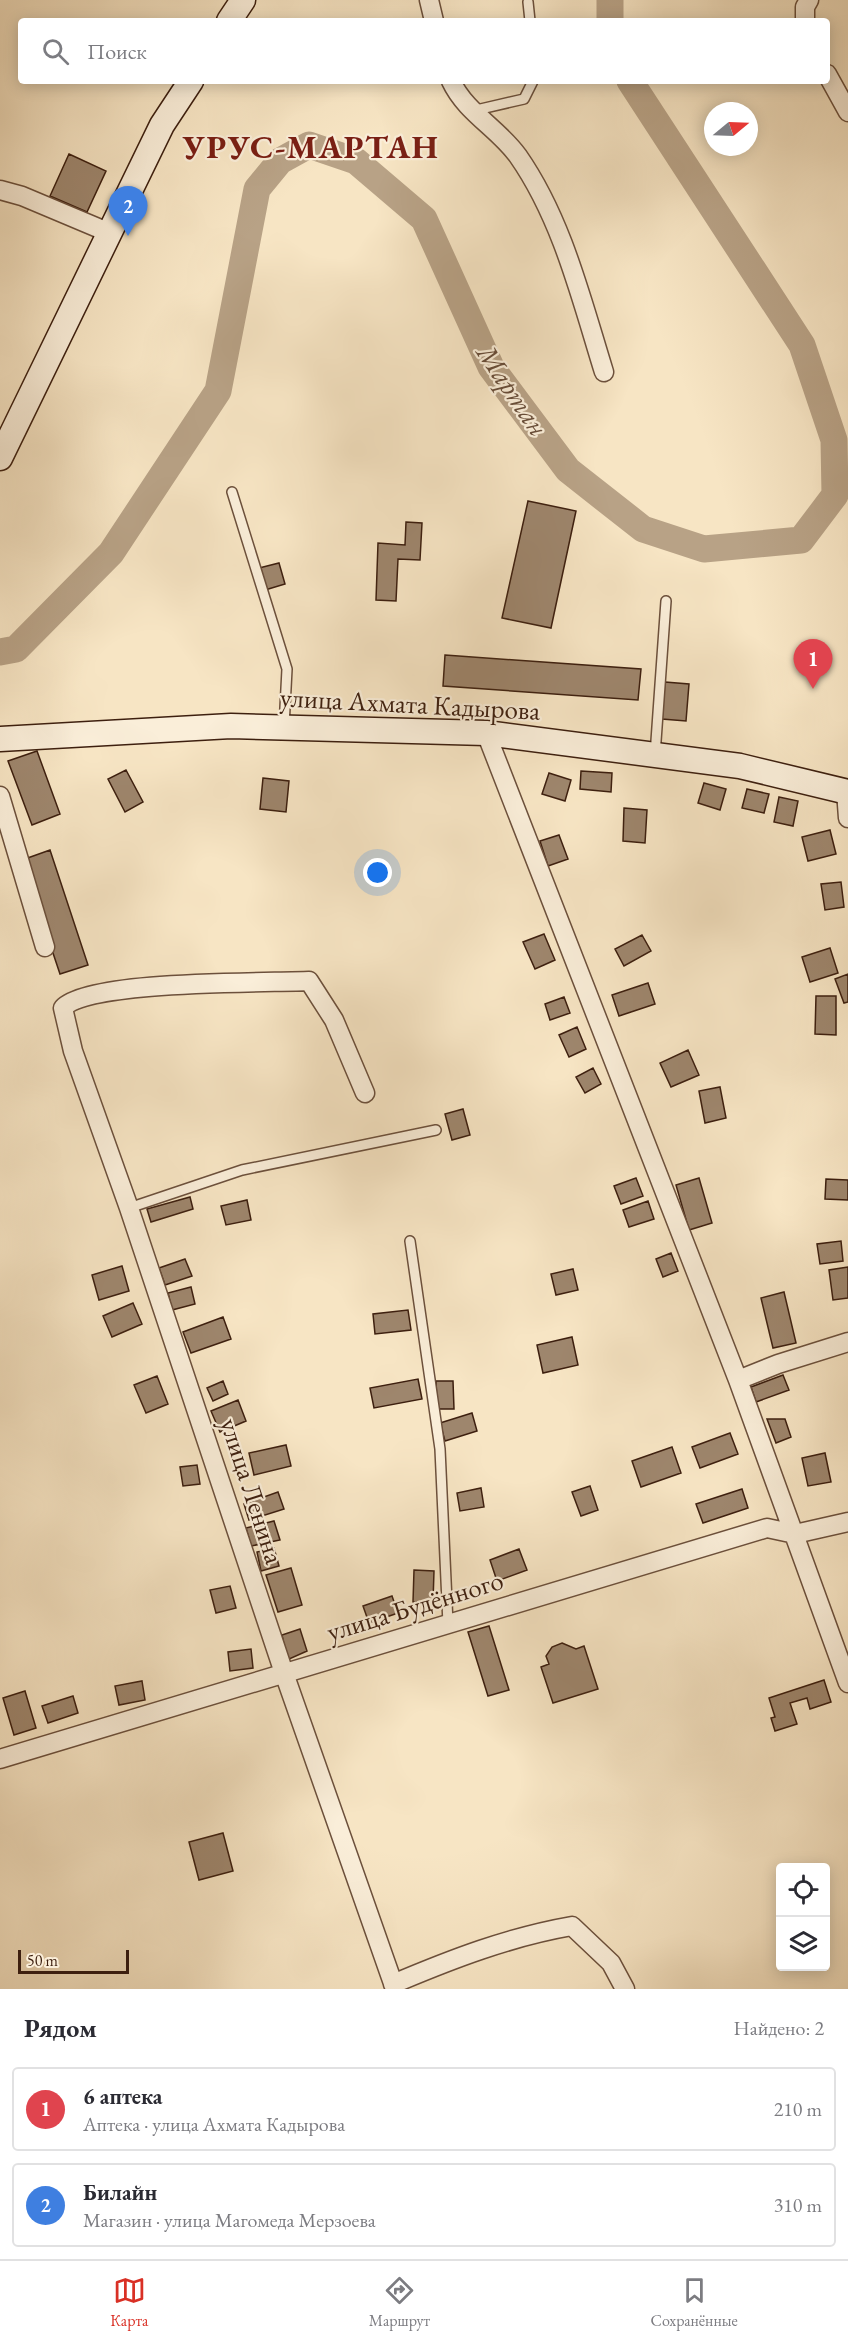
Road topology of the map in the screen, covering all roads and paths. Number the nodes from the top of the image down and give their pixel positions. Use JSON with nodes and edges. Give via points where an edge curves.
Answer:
{"nodes":[{"id":1,"x":243,"y":0,"type":"edge"},
{"id":2,"x":429,"y":0,"type":"edge"},
{"id":3,"x":809,"y":0,"type":"edge"},
{"id":4,"x":528,"y":2,"type":"dead end"},
{"id":5,"x":231,"y":18,"type":"edge"},
{"id":6,"x":434,"y":18,"type":"edge"},
{"id":7,"x":530,"y":18,"type":"edge"},
{"id":8,"x":805,"y":18,"type":"edge"},
{"id":9,"x":830,"y":79,"type":"edge"},
{"id":10,"x":189,"y":84,"type":"edge"},
{"id":11,"x":453,"y":84,"type":"edge"},
{"id":12,"x":532,"y":84,"type":"edge"},
{"id":13,"x":472,"y":111,"type":"junction"},
{"id":14,"x":848,"y":112,"type":"edge"},
{"id":15,"x":0,"y":190,"type":"edge"},
{"id":16,"x":110,"y":232,"type":"junction"},
{"id":17,"x":604,"y":372,"type":"dead end"},
{"id":18,"x":0,"y":458,"type":"edge"},
{"id":19,"x":232,"y":492,"type":"dead end"},
{"id":20,"x":666,"y":601,"type":"dead end"},
{"id":21,"x":284,"y":728,"type":"junction"},
{"id":22,"x":486,"y":733,"type":"junction"},
{"id":23,"x":0,"y":739,"type":"edge"},
{"id":24,"x":655,"y":755,"type":"junction"},
{"id":25,"x":847,"y":792,"type":"edge"},
{"id":26,"x":0,"y":795,"type":"edge"},
{"id":27,"x":848,"y":818,"type":"edge"},
{"id":28,"x":45,"y":947,"type":"dead end"},
{"id":29,"x":365,"y":1093,"type":"dead end"},
{"id":30,"x":436,"y":1130,"type":"dead end"},
{"id":31,"x":129,"y":1208,"type":"junction"},
{"id":32,"x":410,"y":1241,"type":"dead end"},
{"id":33,"x":848,"y":1342,"type":"edge"},
{"id":34,"x":738,"y":1380,"type":"junction"},
{"id":35,"x":848,"y":1522,"type":"edge"},
{"id":36,"x":795,"y":1534,"type":"junction"},
{"id":37,"x":448,"y":1624,"type":"junction"},
{"id":38,"x":284,"y":1673,"type":"junction"},
{"id":39,"x":848,"y":1683,"type":"edge"},
{"id":40,"x":0,"y":1759,"type":"edge"},
{"id":41,"x":394,"y":1986,"type":"edge"},
{"id":42,"x":625,"y":1989,"type":"edge"}],
"edges":[{"from":1,"to":5,"type":"main road"},
{"from":2,"to":6,"type":"street"},
{"from":3,"to":8,"type":"street","via":[[804,7]]},
{"from":4,"to":7,"type":"lane"},
{"from":9,"to":14,"type":"street"},
{"from":10,"to":16,"type":"main road","via":[[162,125]]},
{"from":11,"to":13,"type":"street"},
{"from":12,"to":13,"type":"lane","via":[[524,99]]},
{"from":13,"to":17,"type":"street","via":[[516,154],[534,181],[572,268]]},
{"from":15,"to":16,"type":"street"},
{"from":16,"to":18,"type":"main road"},
{"from":19,"to":21,"type":"lane","via":[[287,669]]},
{"from":20,"to":24,"type":"lane"},
{"from":21,"to":22,"type":"main road","name":"улица Ахмата Кадырова"},
{"from":21,"to":23,"type":"main road","name":"улица Ахмата Кадырова","via":[[231,726]]},
{"from":22,"to":24,"type":"main road","name":"улица Ахмата Кадырова"},
{"from":22,"to":34,"type":"street"},
{"from":24,"to":25,"type":"main road","name":"улица Ахмата Кадырова","via":[[740,766]]},
{"from":25,"to":27,"type":"street"},
{"from":26,"to":28,"type":"street"},
{"from":29,"to":31,"type":"street","name":"улица Ленина","via":[[334,1020],[309,981],[114,989],[70,1000],[63,1008],[73,1051]]},
{"from":30,"to":31,"type":"lane","via":[[242,1170]]},
{"from":31,"to":38,"type":"street","name":"улица Ленина"},
{"from":32,"to":37,"type":"lane","via":[[440,1449]]},
{"from":33,"to":34,"type":"street"},
{"from":34,"to":36,"type":"street"},
{"from":35,"to":36,"type":"street","name":"улица Будённого"},
{"from":36,"to":37,"type":"street","name":"улица Будённого","via":[[767,1528]]},
{"from":36,"to":39,"type":"street"},
{"from":37,"to":38,"type":"street","name":"улица Будённого"},
{"from":38,"to":40,"type":"street","name":"улица Будённого"},
{"from":38,"to":41,"type":"street","name":"улица Ленина"},
{"from":41,"to":42,"type":"street","via":[[472,1951],[535,1932],[572,1926],[611,1963]]}]}
